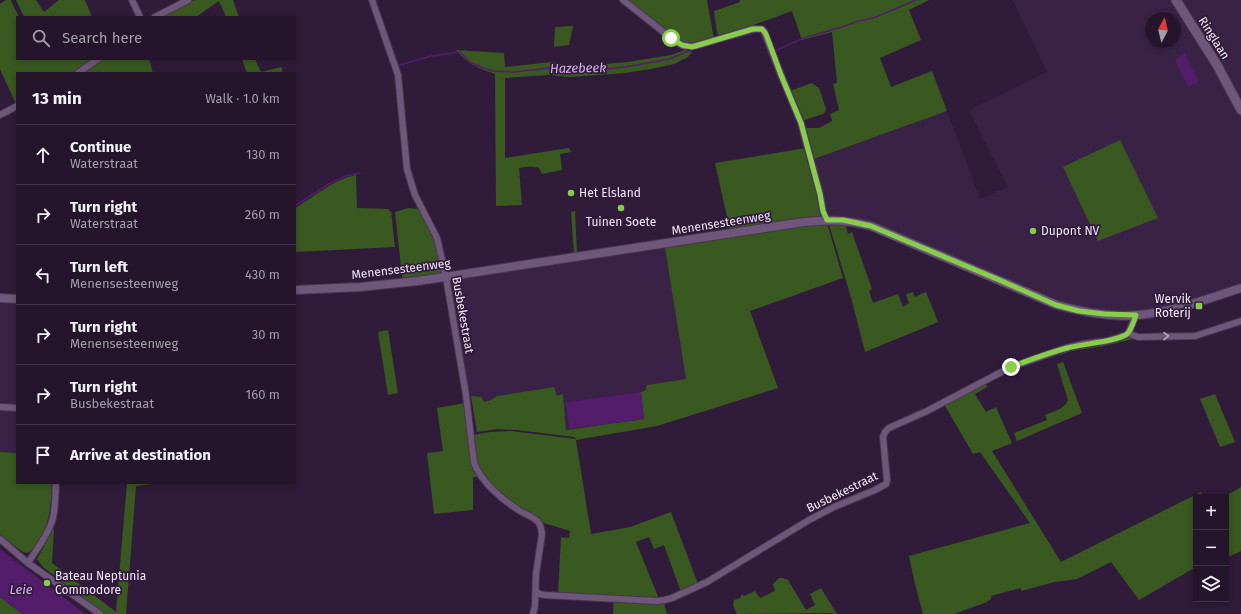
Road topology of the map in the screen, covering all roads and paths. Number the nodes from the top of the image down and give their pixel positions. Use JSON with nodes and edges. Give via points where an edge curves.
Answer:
{"nodes":[{"id":1,"x":132,"y":0,"type":"edge"},
{"id":2,"x":188,"y":0,"type":"edge"},
{"id":3,"x":372,"y":0,"type":"edge"},
{"id":4,"x":623,"y":0,"type":"edge"},
{"id":5,"x":1176,"y":0,"type":"edge"},
{"id":6,"x":140,"y":16,"type":"edge"},
{"id":7,"x":158,"y":16,"type":"edge"},
{"id":8,"x":97,"y":60,"type":"edge"},
{"id":9,"x":79,"y":72,"type":"edge"},
{"id":10,"x":16,"y":107,"type":"edge"},
{"id":11,"x":1241,"y":110,"type":"edge"},
{"id":12,"x":0,"y":115,"type":"edge"},
{"id":13,"x":827,"y":220,"type":"junction"},
{"id":14,"x":446,"y":277,"type":"junction"},
{"id":15,"x":1241,"y":288,"type":"edge"},
{"id":16,"x":296,"y":290,"type":"edge"},
{"id":17,"x":0,"y":298,"type":"edge"},
{"id":18,"x":16,"y":299,"type":"edge"},
{"id":19,"x":1136,"y":315,"type":"junction"},
{"id":20,"x":1241,"y":322,"type":"edge"},
{"id":21,"x":1128,"y":332,"type":"junction"},
{"id":22,"x":0,"y":407,"type":"edge"},
{"id":23,"x":16,"y":408,"type":"edge"},
{"id":24,"x":56,"y":484,"type":"edge"},
{"id":25,"x":0,"y":539,"type":"edge"},
{"id":26,"x":28,"y":563,"type":"junction"},
{"id":27,"x":536,"y":591,"type":"junction"},
{"id":28,"x":100,"y":614,"type":"edge"},
{"id":29,"x":533,"y":614,"type":"edge"}],
"edges":[{"from":1,"to":6,"type":"street"},
{"from":2,"to":7,"type":"street"},
{"from":3,"to":14,"type":"street","name":"Busbekestraat","via":[[398,75],[407,169],[415,195],[437,238]]},
{"from":4,"to":13,"type":"street","via":[[684,46],[695,46],[753,29],[760,28],[764,31],[801,123]]},
{"from":5,"to":11,"type":"main road","name":"Ringlaan","via":[[1217,65]]},
{"from":8,"to":9,"type":"street"},
{"from":10,"to":12,"type":"street"},
{"from":13,"to":14,"type":"street","name":"Menensesteenweg"},
{"from":13,"to":19,"type":"street","name":"Menensesteenweg","via":[[843,220],[871,226],[1056,305],[1079,311]]},
{"from":14,"to":16,"type":"street","name":"Menensesteenweg","via":[[360,287]]},
{"from":14,"to":27,"type":"street","name":"Busbekestraat","via":[[466,395],[474,463],[493,488],[517,509],[538,521],[541,527]]},
{"from":15,"to":19,"type":"street","name":"Menensesteenweg","via":[[1174,309]]},
{"from":17,"to":18,"type":"street"},
{"from":19,"to":21,"type":"street"},
{"from":21,"to":20,"type":"street","one_way":true,"via":[[1138,337],[1195,336]]},
{"from":21,"to":27,"type":"street","name":"Busbekestraat","via":[[1107,341],[1066,348],[1011,367],[927,411],[888,428],[883,437],[886,484],[809,520],[707,582],[683,593],[657,601],[545,595]]},
{"from":22,"to":23,"type":"street"},
{"from":24,"to":26,"type":"street","via":[[51,524]]},
{"from":25,"to":26,"type":"street"},
{"from":26,"to":28,"type":"street"},
{"from":27,"to":29,"type":"street","name":"Busbekestraat"}]}
